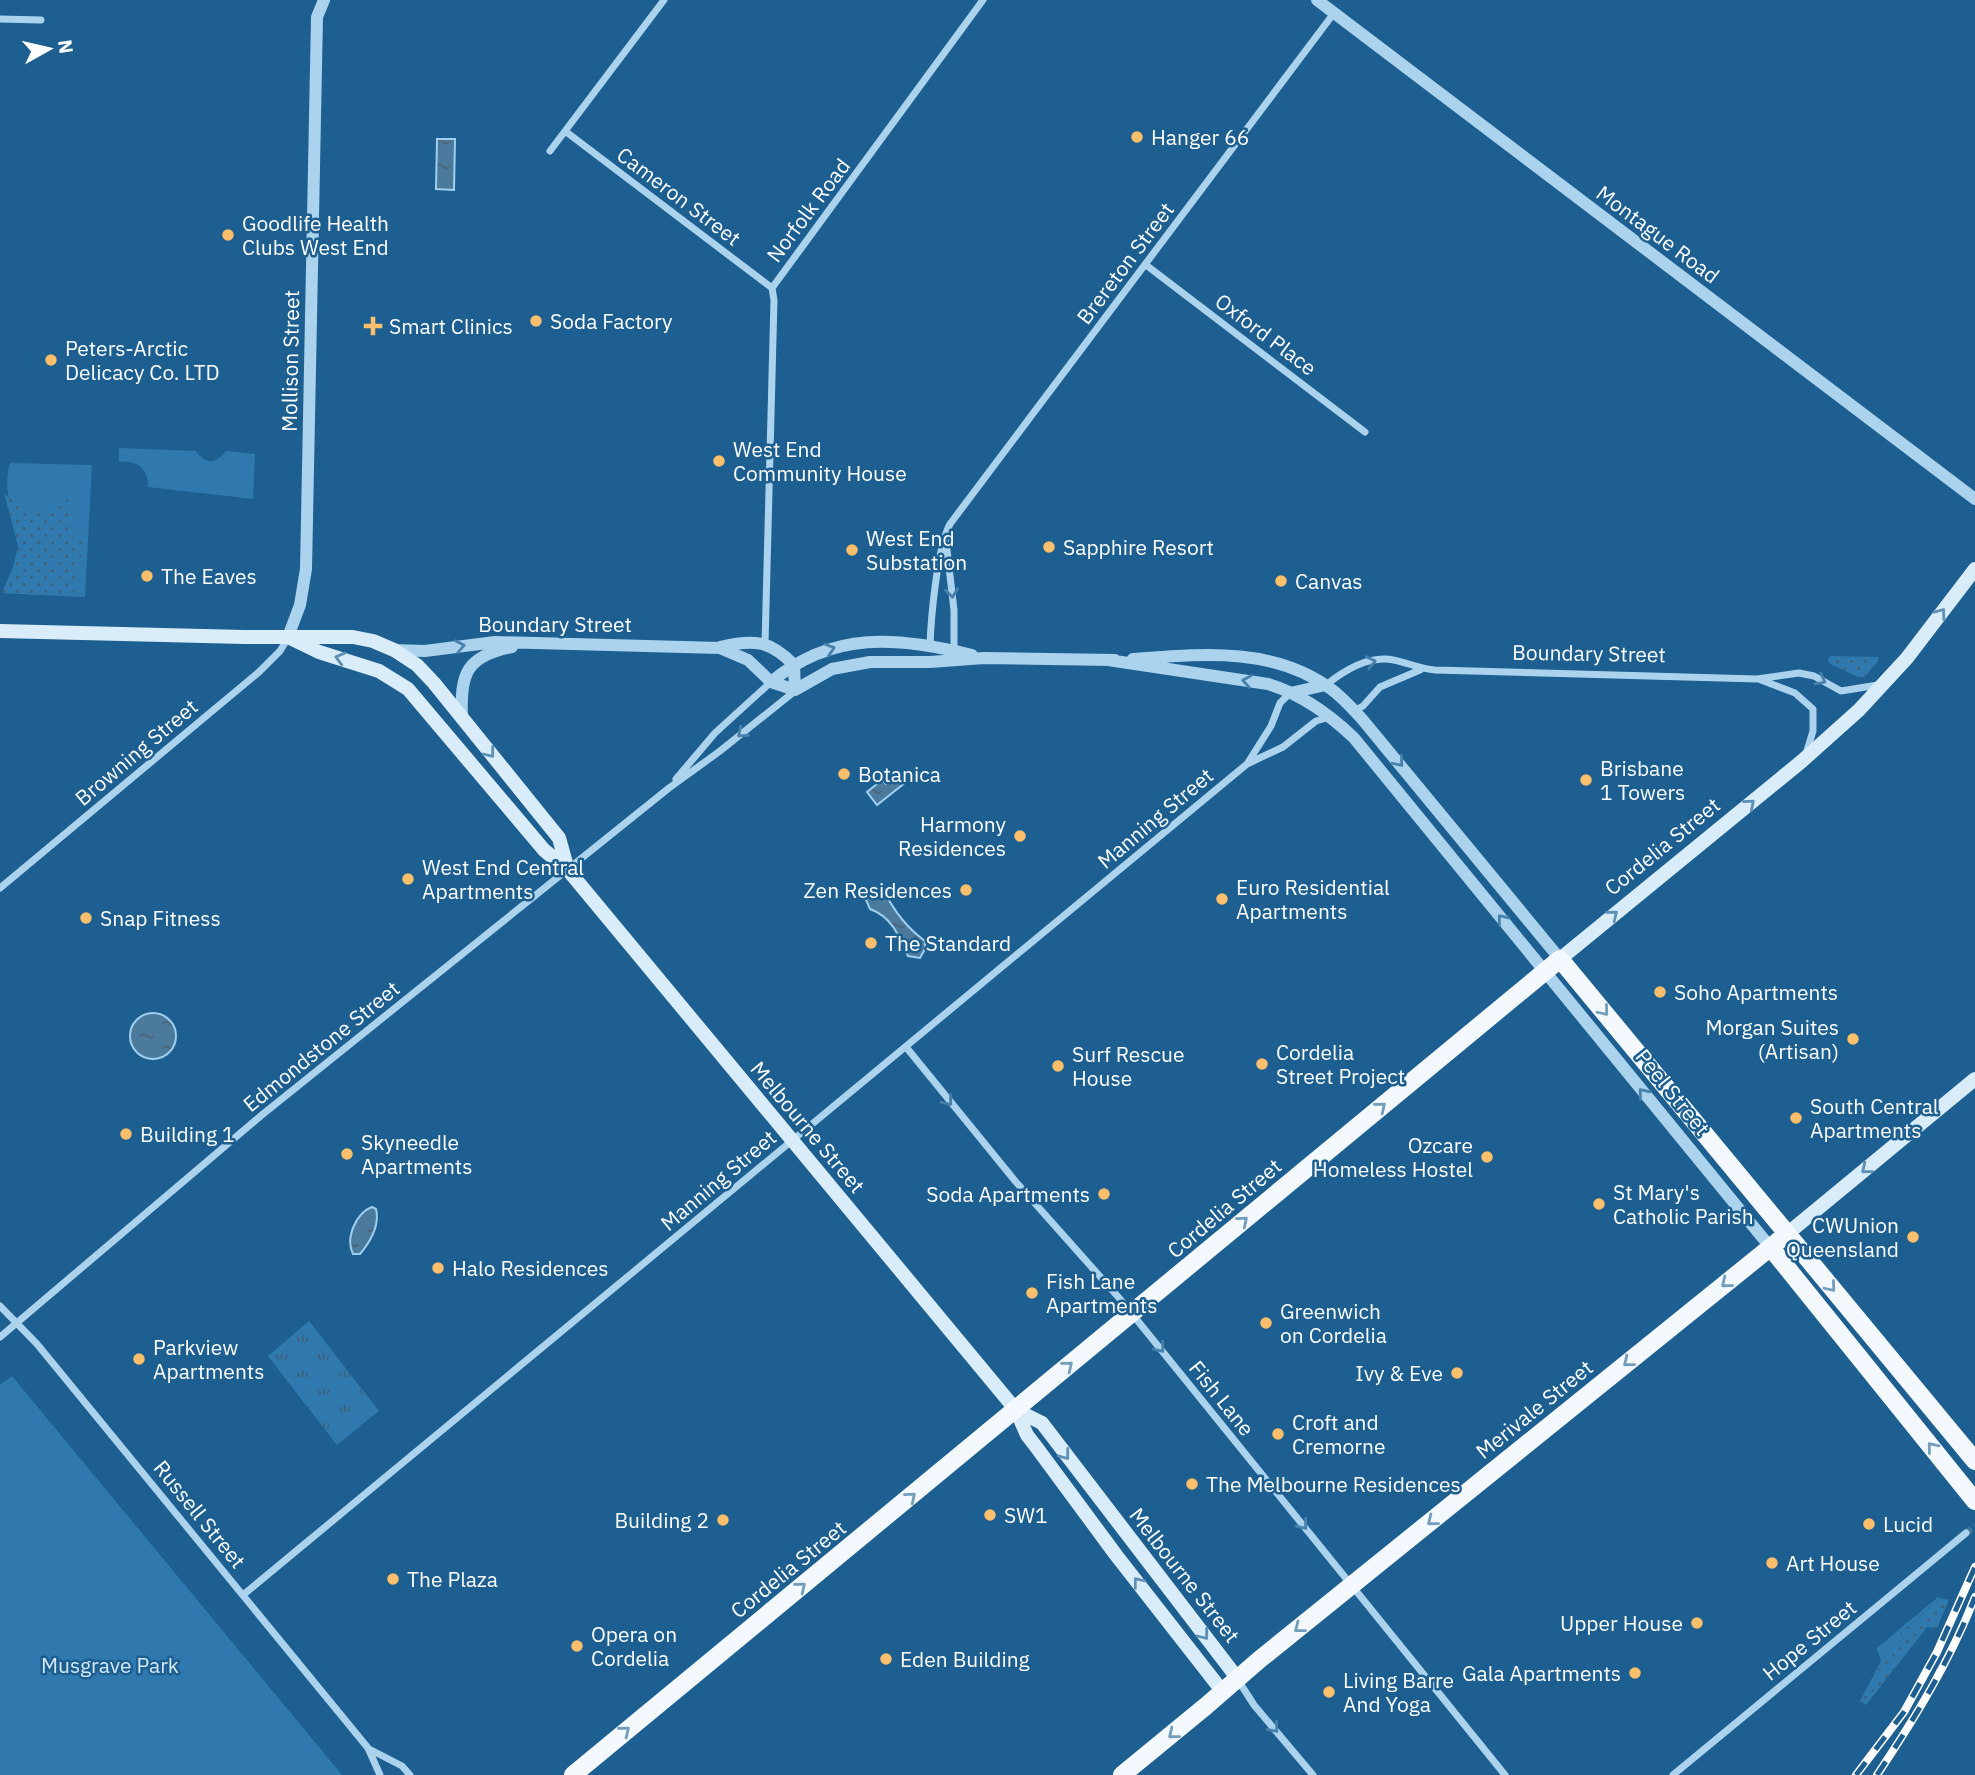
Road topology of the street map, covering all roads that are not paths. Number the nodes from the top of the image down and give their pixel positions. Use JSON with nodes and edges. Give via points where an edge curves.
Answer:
{"nodes":[{"id":1,"x":324,"y":0,"type":"edge"},
{"id":2,"x":664,"y":0,"type":"edge"},
{"id":3,"x":983,"y":0,"type":"edge"},
{"id":4,"x":1317,"y":0,"type":"edge"},
{"id":5,"x":1334,"y":13,"type":"junction"},
{"id":6,"x":0,"y":19,"type":"edge"},
{"id":7,"x":41,"y":20,"type":"dead end"},
{"id":8,"x":565,"y":131,"type":"junction"},
{"id":9,"x":550,"y":151,"type":"dead end"},
{"id":10,"x":1146,"y":265,"type":"junction"},
{"id":11,"x":772,"y":288,"type":"junction"},
{"id":12,"x":1365,"y":432,"type":"dead end"},
{"id":13,"x":1975,"y":499,"type":"edge"},
{"id":14,"x":945,"y":535,"type":"junction"},
{"id":15,"x":1975,"y":569,"type":"edge"},
{"id":16,"x":0,"y":631,"type":"edge"},
{"id":17,"x":288,"y":637,"type":"junction"},
{"id":18,"x":526,"y":644,"type":"junction"},
{"id":19,"x":765,"y":644,"type":"junction"},
{"id":20,"x":930,"y":645,"type":"junction"},
{"id":21,"x":716,"y":648,"type":"junction"},
{"id":22,"x":394,"y":650,"type":"junction"},
{"id":23,"x":954,"y":651,"type":"junction"},
{"id":24,"x":984,"y":658,"type":"junction"},
{"id":25,"x":1108,"y":660,"type":"junction"},
{"id":26,"x":794,"y":665,"type":"junction"},
{"id":27,"x":1421,"y":670,"type":"junction"},
{"id":28,"x":1757,"y":678,"type":"junction"},
{"id":29,"x":771,"y":682,"type":"junction"},
{"id":30,"x":1883,"y":684,"type":"junction"},
{"id":31,"x":1326,"y":685,"type":"junction"},
{"id":32,"x":795,"y":690,"type":"junction"},
{"id":33,"x":1290,"y":693,"type":"junction"},
{"id":34,"x":1354,"y":710,"type":"junction"},
{"id":35,"x":1332,"y":716,"type":"junction"},
{"id":36,"x":462,"y":717,"type":"junction"},
{"id":37,"x":1802,"y":761,"type":"junction"},
{"id":38,"x":1247,"y":764,"type":"junction"},
{"id":39,"x":669,"y":788,"type":"junction"},
{"id":40,"x":568,"y":870,"type":"junction"},
{"id":41,"x":0,"y":888,"type":"edge"},
{"id":42,"x":1560,"y":958,"type":"junction"},
{"id":43,"x":1545,"y":972,"type":"junction"},
{"id":44,"x":906,"y":1047,"type":"junction"},
{"id":45,"x":1975,"y":1079,"type":"edge"},
{"id":46,"x":793,"y":1141,"type":"junction"},
{"id":47,"x":1787,"y":1234,"type":"junction"},
{"id":48,"x":1771,"y":1248,"type":"junction"},
{"id":49,"x":0,"y":1306,"type":"edge"},
{"id":50,"x":1132,"y":1314,"type":"junction"},
{"id":51,"x":17,"y":1323,"type":"junction"},
{"id":52,"x":0,"y":1337,"type":"edge"},
{"id":53,"x":1016,"y":1410,"type":"junction"},
{"id":54,"x":1975,"y":1461,"type":"edge"},
{"id":55,"x":1975,"y":1501,"type":"edge"},
{"id":56,"x":1966,"y":1533,"type":"tunnel mouth"},
{"id":57,"x":1352,"y":1586,"type":"junction"},
{"id":58,"x":243,"y":1595,"type":"junction"},
{"id":59,"x":1238,"y":1679,"type":"junction"},
{"id":60,"x":1223,"y":1692,"type":"junction"},
{"id":61,"x":369,"y":1748,"type":"junction"},
{"id":62,"x":380,"y":1775,"type":"edge"},
{"id":63,"x":410,"y":1775,"type":"edge"},
{"id":64,"x":573,"y":1775,"type":"edge"},
{"id":65,"x":1122,"y":1775,"type":"edge"},
{"id":66,"x":1313,"y":1775,"type":"edge"},
{"id":67,"x":1505,"y":1775,"type":"edge"},
{"id":68,"x":1673,"y":1775,"type":"edge"}],
"edges":[{"from":1,"to":17,"type":"street","name":"Mollison Street","via":[[317,17],[306,569]]},
{"from":2,"to":8,"type":"street"},
{"from":3,"to":11,"type":"street","name":"Norfolk Road"},
{"from":4,"to":5,"type":"street","name":"Montague Road"},
{"from":5,"to":10,"type":"street","name":"Brereton Street"},
{"from":5,"to":13,"type":"street","name":"Montague Road"},
{"from":6,"to":7,"type":"street"},
{"from":8,"to":9,"type":"street"},
{"from":8,"to":11,"type":"street","name":"Cameron Street"},
{"from":10,"to":12,"type":"street","name":"Oxford Place"},
{"from":10,"to":14,"type":"street","name":"Brereton Street"},
{"from":11,"to":19,"type":"street","name":"Norfolk Road"},
{"from":14,"to":20,"type":"street","name":"Brereton Street"},
{"from":14,"to":23,"type":"street","one_way":true},
{"from":30,"to":15,"type":"main road","name":"Cordelia Street","one_way":true},
{"from":16,"to":17,"type":"main road"},
{"from":17,"to":22,"type":"main road","name":"Melbourne Street","via":[[353,637]]},
{"from":40,"to":17,"type":"main road","name":"Melbourne Street","one_way":true,"via":[[544,850],[400,683],[379,670],[319,652]]},
{"from":17,"to":41,"type":"street","name":"Browning Street","via":[[259,672]]},
{"from":18,"to":21,"type":"street","name":"Boundary Street"},
{"from":22,"to":18,"type":"street","name":"Boundary Street","one_way":true},
{"from":18,"to":36,"type":"street","via":[[489,653],[470,668],[461,685]]},
{"from":19,"to":21,"type":"street","name":"Boundary Street","via":[[742,642]]},
{"from":19,"to":26,"type":"street"},
{"from":20,"to":23,"type":"street"},
{"from":26,"to":20,"type":"street","one_way":true,"via":[[848,644]]},
{"from":21,"to":29,"type":"street","name":"Boundary Street","via":[[740,655]]},
{"from":22,"to":36,"type":"main road","name":"Melbourne Street","via":[[424,672]]},
{"from":23,"to":24,"type":"street"},
{"from":24,"to":25,"type":"street"},
{"from":24,"to":32,"type":"street","via":[[852,664],[819,675]]},
{"from":25,"to":31,"type":"street","via":[[1250,657],[1291,667]]},
{"from":33,"to":25,"type":"street","one_way":true,"via":[[1255,682]]},
{"from":26,"to":29,"type":"street"},
{"from":26,"to":32,"type":"street"},
{"from":27,"to":28,"type":"street","name":"Boundary Street"},
{"from":31,"to":27,"type":"street","name":"Boundary Street","one_way":true,"via":[[1350,668],[1387,659]]},
{"from":27,"to":34,"type":"street","name":"Boundary Street","via":[[1380,687]]},
{"from":28,"to":30,"type":"street","name":"Boundary Street","one_way":true,"via":[[1804,673],[1846,691]]},
{"from":28,"to":37,"type":"street","name":"Boundary Street","via":[[1795,693],[1813,709],[1813,731]]},
{"from":29,"to":32,"type":"street","name":"Boundary Street"},
{"from":29,"to":39,"type":"street","name":"Edmondstone Street","via":[[715,733]]},
{"from":30,"to":37,"type":"main road","name":"Cordelia Street"},
{"from":31,"to":33,"type":"street"},
{"from":31,"to":34,"type":"street"},
{"from":32,"to":39,"type":"street","name":"Edmondstone Street","one_way":true},
{"from":33,"to":35,"type":"street"},
{"from":33,"to":38,"type":"street","name":"Manning Street"},
{"from":34,"to":35,"type":"street"},
{"from":34,"to":42,"type":"street","name":"Peel Street","one_way":true},
{"from":35,"to":38,"type":"street","name":"Manning Street","via":[[1316,721],[1283,747]]},
{"from":43,"to":35,"type":"street","name":"Peel Street","one_way":true},
{"from":36,"to":40,"type":"main road","name":"Melbourne Street","one_way":true,"via":[[559,838]]},
{"from":42,"to":37,"type":"main road","name":"Cordelia Street","one_way":true},
{"from":38,"to":44,"type":"street","name":"Manning Street"},
{"from":39,"to":40,"type":"street","name":"Edmondstone Street"},
{"from":40,"to":46,"type":"main road","name":"Melbourne Street"},
{"from":40,"to":51,"type":"street","name":"Edmondstone Street","via":[[264,1114]]},
{"from":42,"to":43,"type":"main road","name":"Cordelia Street"},
{"from":42,"to":47,"type":"main road","name":"Peel Street","one_way":true},
{"from":48,"to":43,"type":"street","name":"Peel Street","one_way":true},
{"from":50,"to":43,"type":"main road","name":"Cordelia Street","one_way":true},
{"from":44,"to":46,"type":"street","name":"Manning Street"},
{"from":44,"to":50,"type":"street","name":"Fish Lane","one_way":true},
{"from":45,"to":47,"type":"main road","name":"Merivale Street","one_way":true},
{"from":46,"to":53,"type":"main road","name":"Melbourne Street"},
{"from":46,"to":58,"type":"street","name":"Manning Street"},
{"from":47,"to":48,"type":"main road","name":"Merivale Street"},
{"from":47,"to":54,"type":"main road","name":"Peel Street","one_way":true},
{"from":55,"to":48,"type":"main road","name":"Peel Street","one_way":true},
{"from":48,"to":57,"type":"main road","name":"Merivale Street","one_way":true},
{"from":49,"to":51,"type":"street","name":"Russell Street"},
{"from":53,"to":50,"type":"main road","name":"Cordelia Street","one_way":true},
{"from":50,"to":57,"type":"street","name":"Fish Lane","one_way":true},
{"from":51,"to":52,"type":"street","name":"Edmondstone Street"},
{"from":51,"to":58,"type":"street","name":"Russell Street"},
{"from":53,"to":59,"type":"main road","name":"Melbourne Street","one_way":true,"via":[[1042,1423]]},
{"from":60,"to":53,"type":"main road","name":"Melbourne Street","one_way":true,"via":[[1027,1435]]},
{"from":64,"to":53,"type":"main road","name":"Cordelia Street","one_way":true},
{"from":56,"to":68,"type":"street","name":"Hope Street"},
{"from":57,"to":59,"type":"main road","name":"Merivale Street","one_way":true},
{"from":57,"to":67,"type":"street","name":"Fish Lane"},
{"from":58,"to":61,"type":"street","name":"Russell Street"},
{"from":59,"to":60,"type":"main road","name":"Merivale Street"},
{"from":59,"to":66,"type":"street","name":"Melbourne Street","one_way":true},
{"from":60,"to":65,"type":"main road","name":"Merivale Street","one_way":true},
{"from":61,"to":62,"type":"street","name":"Russell Street"},
{"from":61,"to":63,"type":"street","name":"Russell Street"}]}
